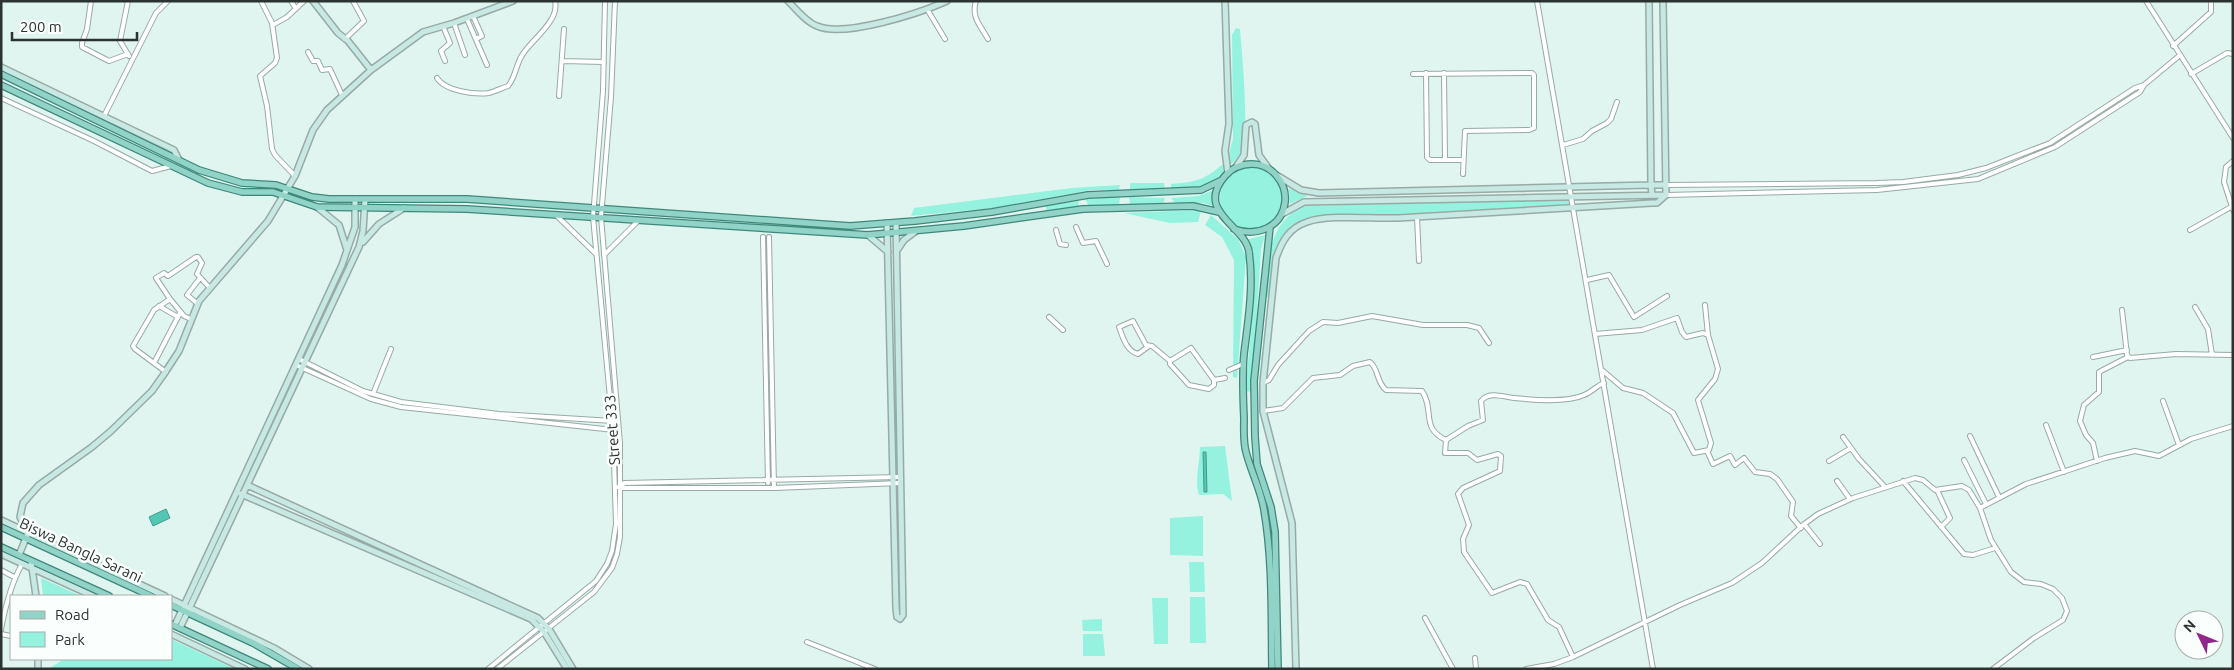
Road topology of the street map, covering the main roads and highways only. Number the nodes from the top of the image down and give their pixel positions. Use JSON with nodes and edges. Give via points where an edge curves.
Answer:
{"nodes":[{"id":1,"x":1,"y":74,"type":"edge"},
{"id":2,"x":1,"y":85,"type":"edge"},
{"id":3,"x":1222,"y":180,"type":"junction"},
{"id":4,"x":1219,"y":212,"type":"junction"},
{"id":5,"x":1270,"y":227,"type":"junction"},
{"id":6,"x":1234,"y":229,"type":"junction"},
{"id":7,"x":1,"y":527,"type":"edge"},
{"id":8,"x":1,"y":547,"type":"edge"},
{"id":9,"x":107,"y":595,"type":"edge"},
{"id":10,"x":149,"y":595,"type":"edge"},
{"id":11,"x":172,"y":605,"type":"edge"},
{"id":12,"x":176,"y":626,"type":"edge"},
{"id":13,"x":268,"y":669,"type":"edge"},
{"id":14,"x":298,"y":669,"type":"edge"},
{"id":15,"x":1272,"y":669,"type":"edge"},
{"id":16,"x":1278,"y":669,"type":"edge"}],
"edges":[{"from":1,"to":3,"type":"main road","via":[[219,177],[242,183],[271,184],[320,198],[467,199],[850,226],[992,212],[1088,195],[1201,190]]},
{"from":2,"to":4,"type":"main road","via":[[220,188],[273,192],[317,207],[467,209],[868,235],[1083,209],[1193,206]]},
{"from":3,"to":4,"type":"main road","via":[[1216,196]]},
{"from":3,"to":5,"type":"main road","via":[[1235,168],[1252,164],[1269,169],[1277,176],[1285,190],[1284,206],[1282,214]]},
{"from":4,"to":6,"type":"main road"},
{"from":5,"to":6,"type":"main road","via":[[1252,233]]},
{"from":5,"to":16,"type":"main road","via":[[1254,381],[1255,437],[1257,464],[1271,507],[1275,532]]},
{"from":6,"to":15,"type":"main road","via":[[1245,239],[1251,264],[1243,364],[1244,442],[1264,509]]},
{"from":7,"to":10,"type":"main road","name":"Biswa Bangla Sarani","via":[[27,536]]},
{"from":8,"to":9,"type":"main road","name":"Biswa Bangla Sarani"},
{"from":11,"to":14,"type":"main road","via":[[186,609]]},
{"from":12,"to":13,"type":"main road"}]}
